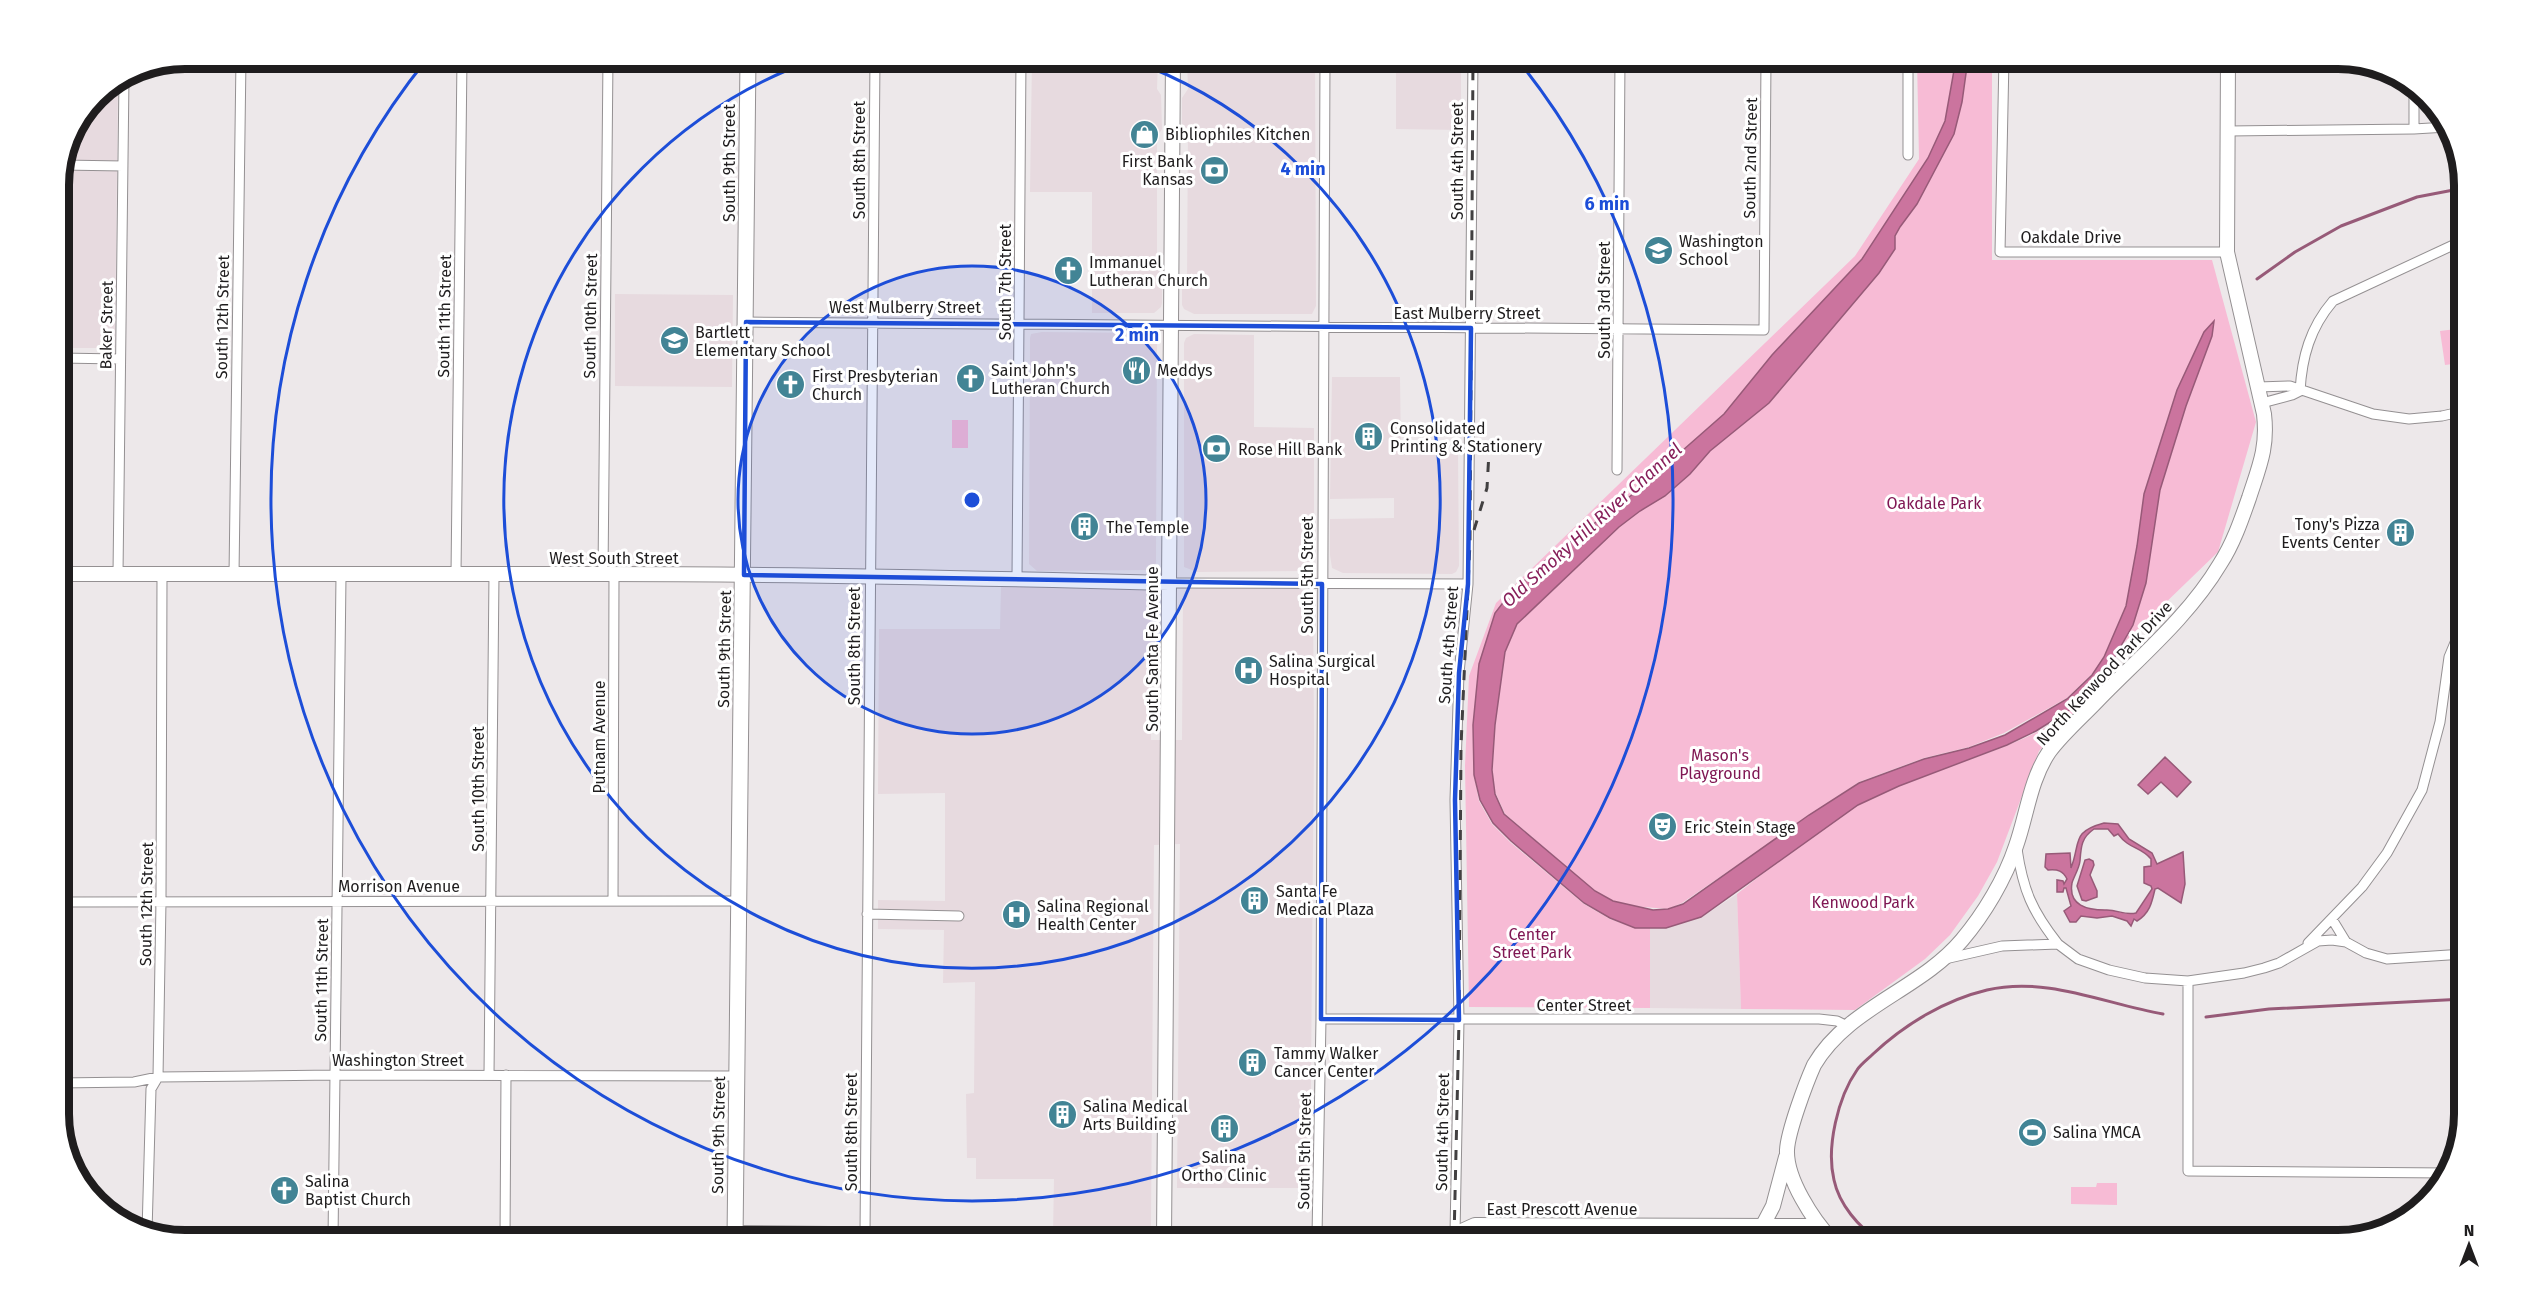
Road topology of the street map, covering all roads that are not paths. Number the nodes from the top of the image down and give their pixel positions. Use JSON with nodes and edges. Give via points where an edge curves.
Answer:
{"nodes":[{"id":1,"x":241,"y":69,"type":"edge"},
{"id":2,"x":462,"y":69,"type":"edge"},
{"id":3,"x":608,"y":69,"type":"edge"},
{"id":4,"x":748,"y":69,"type":"edge"},
{"id":5,"x":875,"y":69,"type":"edge"},
{"id":6,"x":1021,"y":69,"type":"edge"},
{"id":7,"x":1173,"y":69,"type":"edge"},
{"id":8,"x":1325,"y":69,"type":"edge"},
{"id":9,"x":1473,"y":69,"type":"edge"},
{"id":10,"x":1620,"y":69,"type":"edge"},
{"id":11,"x":1766,"y":69,"type":"edge"},
{"id":12,"x":1908,"y":69,"type":"edge"},
{"id":13,"x":2004,"y":69,"type":"edge"},
{"id":14,"x":2228,"y":69,"type":"edge"},
{"id":15,"x":124,"y":87,"type":"edge"},
{"id":16,"x":2414,"y":98,"type":"edge"},
{"id":17,"x":2438,"y":128,"type":"edge"},
{"id":18,"x":2414,"y":129,"type":"junction"},
{"id":19,"x":2229,"y":131,"type":"junction"},
{"id":20,"x":1908,"y":155,"type":"dead end"},
{"id":21,"x":71,"y":165,"type":"edge"},
{"id":22,"x":123,"y":166,"type":"junction"},
{"id":23,"x":2454,"y":245,"type":"edge"},
{"id":24,"x":2227,"y":252,"type":"junction"},
{"id":25,"x":746,"y":322,"type":"junction"},
{"id":26,"x":874,"y":322,"type":"junction"},
{"id":27,"x":1020,"y":323,"type":"junction"},
{"id":28,"x":1171,"y":326,"type":"junction"},
{"id":29,"x":1323,"y":327,"type":"junction"},
{"id":30,"x":1471,"y":328,"type":"junction"},
{"id":31,"x":1619,"y":329,"type":"junction"},
{"id":32,"x":1764,"y":330,"type":"joint"},
{"id":33,"x":69,"y":358,"type":"edge"},
{"id":34,"x":120,"y":359,"type":"junction"},
{"id":35,"x":2258,"y":387,"type":"junction"},
{"id":36,"x":2300,"y":391,"type":"junction"},
{"id":37,"x":2262,"y":403,"type":"junction"},
{"id":38,"x":2454,"y":413,"type":"edge"},
{"id":39,"x":1617,"y":470,"type":"dead end"},
{"id":40,"x":69,"y":574,"type":"edge"},
{"id":41,"x":118,"y":574,"type":"junction"},
{"id":42,"x":456,"y":574,"type":"junction"},
{"id":43,"x":494,"y":574,"type":"junction"},
{"id":44,"x":609,"y":574,"type":"junction"},
{"id":45,"x":162,"y":575,"type":"junction"},
{"id":46,"x":234,"y":575,"type":"junction"},
{"id":47,"x":744,"y":575,"type":"junction"},
{"id":48,"x":340,"y":576,"type":"junction"},
{"id":49,"x":869,"y":577,"type":"junction"},
{"id":50,"x":1017,"y":578,"type":"junction"},
{"id":51,"x":1169,"y":583,"type":"junction"},
{"id":52,"x":1322,"y":584,"type":"junction"},
{"id":53,"x":1468,"y":584,"type":"junction"},
{"id":54,"x":2454,"y":645,"type":"edge"},
{"id":55,"x":2016,"y":847,"type":"junction"},
{"id":56,"x":161,"y":901,"type":"junction"},
{"id":57,"x":337,"y":901,"type":"junction"},
{"id":58,"x":492,"y":901,"type":"junction"},
{"id":59,"x":613,"y":901,"type":"junction"},
{"id":60,"x":739,"y":901,"type":"junction"},
{"id":61,"x":69,"y":902,"type":"edge"},
{"id":62,"x":867,"y":914,"type":"junction"},
{"id":63,"x":959,"y":916,"type":"dead end"},
{"id":64,"x":2332,"y":919,"type":"junction"},
{"id":65,"x":2346,"y":942,"type":"junction"},
{"id":66,"x":2058,"y":944,"type":"junction"},
{"id":67,"x":2303,"y":947,"type":"junction"},
{"id":68,"x":2454,"y":955,"type":"edge"},
{"id":69,"x":1945,"y":959,"type":"junction"},
{"id":70,"x":2188,"y":981,"type":"junction"},
{"id":71,"x":1320,"y":1019,"type":"junction"},
{"id":72,"x":1459,"y":1020,"type":"junction"},
{"id":73,"x":1847,"y":1026,"type":"junction"},
{"id":74,"x":335,"y":1075,"type":"junction"},
{"id":75,"x":489,"y":1075,"type":"junction"},
{"id":76,"x":506,"y":1075,"type":"junction"},
{"id":77,"x":737,"y":1076,"type":"junction"},
{"id":78,"x":158,"y":1077,"type":"junction"},
{"id":79,"x":69,"y":1083,"type":"edge"},
{"id":80,"x":1787,"y":1150,"type":"junction"},
{"id":81,"x":2437,"y":1173,"type":"edge"},
{"id":82,"x":147,"y":1224,"type":"edge"},
{"id":83,"x":1763,"y":1225,"type":"junction"},
{"id":84,"x":1614,"y":1226,"type":"junction"},
{"id":85,"x":1818,"y":1226,"type":"junction"},
{"id":86,"x":333,"y":1230,"type":"edge"},
{"id":87,"x":505,"y":1230,"type":"edge"},
{"id":88,"x":735,"y":1230,"type":"edge"},
{"id":89,"x":865,"y":1230,"type":"edge"},
{"id":90,"x":1164,"y":1230,"type":"edge"},
{"id":91,"x":1317,"y":1230,"type":"edge"},
{"id":92,"x":1459,"y":1230,"type":"edge"},
{"id":93,"x":1468,"y":1230,"type":"edge"},
{"id":94,"x":1614,"y":1230,"type":"edge"},
{"id":95,"x":1763,"y":1230,"type":"edge"},
{"id":96,"x":1822,"y":1230,"type":"edge"}],
"edges":[{"from":1,"to":46,"type":"street","name":"South 12th Street"},
{"from":2,"to":42,"type":"street","name":"South 11th Street"},
{"from":3,"to":44,"type":"street","name":"South 10th Street"},
{"from":4,"to":25,"type":"main road","name":"South 9th Street"},
{"from":5,"to":26,"type":"street","name":"South 8th Street"},
{"from":6,"to":27,"type":"street","name":"South 7th Street"},
{"from":7,"to":28,"type":"street","name":"South Santa Fe Avenue"},
{"from":8,"to":29,"type":"street","name":"South 5th Street"},
{"from":9,"to":30,"type":"street","name":"South 4th Street"},
{"from":10,"to":31,"type":"street","name":"South 3rd Street"},
{"from":11,"to":32,"type":"street","name":"South 2nd Street"},
{"from":12,"to":20,"type":"street"},
{"from":13,"to":24,"type":"street","name":"Oakdale Drive","via":[[2000,252]]},
{"from":14,"to":19,"type":"street","name":"North Kenwood Park Drive"},
{"from":15,"to":22,"type":"street","name":"Baker Street"},
{"from":16,"to":18,"type":"street"},
{"from":17,"to":18,"type":"street"},
{"from":18,"to":19,"type":"street"},
{"from":19,"to":24,"type":"street","name":"North Kenwood Park Drive"},
{"from":21,"to":22,"type":"street"},
{"from":22,"to":34,"type":"street","name":"Baker Street"},
{"from":23,"to":36,"type":"street","via":[[2333,302],[2311,333],[2303,358]]},
{"from":24,"to":35,"type":"street","name":"North Kenwood Park Drive"},
{"from":25,"to":26,"type":"street","name":"West Mulberry Street"},
{"from":25,"to":47,"type":"main road","name":"South 9th Street"},
{"from":26,"to":27,"type":"street","name":"West Mulberry Street"},
{"from":26,"to":49,"type":"street","name":"South 8th Street"},
{"from":27,"to":28,"type":"street","name":"West Mulberry Street"},
{"from":27,"to":50,"type":"street","name":"South 7th Street"},
{"from":28,"to":29,"type":"street","name":"East Mulberry Street"},
{"from":28,"to":51,"type":"street","name":"South Santa Fe Avenue"},
{"from":29,"to":30,"type":"street","name":"East Mulberry Street"},
{"from":29,"to":52,"type":"street","name":"South 5th Street"},
{"from":30,"to":31,"type":"street","name":"East Mulberry Street"},
{"from":30,"to":53,"type":"street","name":"South 4th Street"},
{"from":31,"to":32,"type":"street","name":"East Mulberry Street"},
{"from":31,"to":39,"type":"street","name":"South 3rd Street"},
{"from":33,"to":34,"type":"street"},
{"from":34,"to":41,"type":"street","name":"Baker Street"},
{"from":35,"to":36,"type":"street","via":[[2290,386]]},
{"from":35,"to":37,"type":"street","name":"North Kenwood Park Drive"},
{"from":36,"to":37,"type":"street"},
{"from":36,"to":38,"type":"street","via":[[2373,414],[2409,419]]},
{"from":37,"to":55,"type":"street","name":"North Kenwood Park Drive","via":[[2265,452],[2236,535],[2220,565],[2186,610],[2049,752],[2029,797]]},
{"from":40,"to":41,"type":"street","name":"West South Street"},
{"from":41,"to":45,"type":"street","name":"West South Street"},
{"from":42,"to":43,"type":"street","name":"West South Street"},
{"from":42,"to":48,"type":"street","name":"West South Street"},
{"from":43,"to":44,"type":"street","name":"West South Street"},
{"from":43,"to":58,"type":"street","name":"South 10th Street"},
{"from":44,"to":47,"type":"street","name":"West South Street"},
{"from":44,"to":59,"type":"street","name":"Putnam Avenue"},
{"from":45,"to":46,"type":"street","name":"West South Street"},
{"from":45,"to":56,"type":"street","name":"South 12th Street"},
{"from":46,"to":48,"type":"street","name":"West South Street"},
{"from":47,"to":49,"type":"street","name":"West South Street"},
{"from":47,"to":60,"type":"main road","name":"South 9th Street"},
{"from":48,"to":57,"type":"street","name":"South 11th Street"},
{"from":49,"to":50,"type":"street","name":"West South Street"},
{"from":49,"to":62,"type":"street","name":"South 8th Street"},
{"from":50,"to":51,"type":"street","name":"West South Street"},
{"from":51,"to":52,"type":"street"},
{"from":51,"to":90,"type":"street","name":"South Santa Fe Avenue"},
{"from":52,"to":53,"type":"street"},
{"from":52,"to":71,"type":"street","name":"South 5th Street"},
{"from":53,"to":72,"type":"street","name":"South 4th Street","via":[[1459,673],[1455,800]]},
{"from":54,"to":64,"type":"street","via":[[2422,790],[2387,853]]},
{"from":55,"to":66,"type":"street","via":[[2027,896]]},
{"from":55,"to":69,"type":"street","name":"North Kenwood Park Drive","via":[[1978,920]]},
{"from":56,"to":57,"type":"street","name":"Morrison Avenue"},
{"from":56,"to":61,"type":"street","name":"Morrison Avenue"},
{"from":56,"to":78,"type":"street","name":"South 12th Street"},
{"from":57,"to":58,"type":"street","name":"Morrison Avenue"},
{"from":57,"to":74,"type":"street","name":"South 11th Street"},
{"from":58,"to":59,"type":"street","name":"Morrison Avenue"},
{"from":58,"to":75,"type":"street","name":"South 10th Street"},
{"from":59,"to":60,"type":"street","name":"Morrison Avenue"},
{"from":60,"to":77,"type":"main road","name":"South 9th Street"},
{"from":62,"to":63,"type":"street"},
{"from":62,"to":89,"type":"street","name":"South 8th Street"},
{"from":64,"to":65,"type":"street"},
{"from":64,"to":67,"type":"street"},
{"from":65,"to":67,"type":"street","via":[[2318,941]]},
{"from":65,"to":68,"type":"street","via":[[2387,959]]},
{"from":66,"to":69,"type":"street","via":[[2002,945]]},
{"from":66,"to":70,"type":"street","via":[[2078,959],[2109,970]]},
{"from":67,"to":70,"type":"street","via":[[2264,968]]},
{"from":69,"to":73,"type":"street","name":"North Kenwood Park Drive"},
{"from":70,"to":81,"type":"street","via":[[2188,1171]]},
{"from":71,"to":72,"type":"street","name":"Center Street"},
{"from":71,"to":91,"type":"street","name":"South 5th Street"},
{"from":72,"to":73,"type":"street","name":"Center Street","via":[[1819,1019]]},
{"from":72,"to":92,"type":"street","name":"South 4th Street"},
{"from":73,"to":80,"type":"street","name":"North Kenwood Park Drive","via":[[1814,1065]]},
{"from":74,"to":75,"type":"street","name":"Washington Street"},
{"from":74,"to":78,"type":"street","name":"Washington Street"},
{"from":74,"to":86,"type":"street","name":"South 11th Street"},
{"from":75,"to":76,"type":"street","name":"Washington Street"},
{"from":76,"to":77,"type":"street","name":"Washington Street"},
{"from":76,"to":87,"type":"street"},
{"from":77,"to":88,"type":"main road","name":"South 9th Street"},
{"from":78,"to":79,"type":"street","name":"Washington Street","via":[[134,1082]]},
{"from":78,"to":82,"type":"street","name":"South 12th Street","via":[[151,1089]]},
{"from":80,"to":83,"type":"street","name":"North Kenwood Park Drive","via":[[1773,1206]]},
{"from":80,"to":85,"type":"street","via":[[1791,1171]]},
{"from":83,"to":84,"type":"street","name":"East Prescott Avenue"},
{"from":83,"to":85,"type":"street","name":"East Prescott Avenue"},
{"from":83,"to":95,"type":"street"},
{"from":84,"to":93,"type":"street","name":"East Prescott Avenue","via":[[1475,1225]]},
{"from":84,"to":94,"type":"street"},
{"from":85,"to":96,"type":"street"}]}
